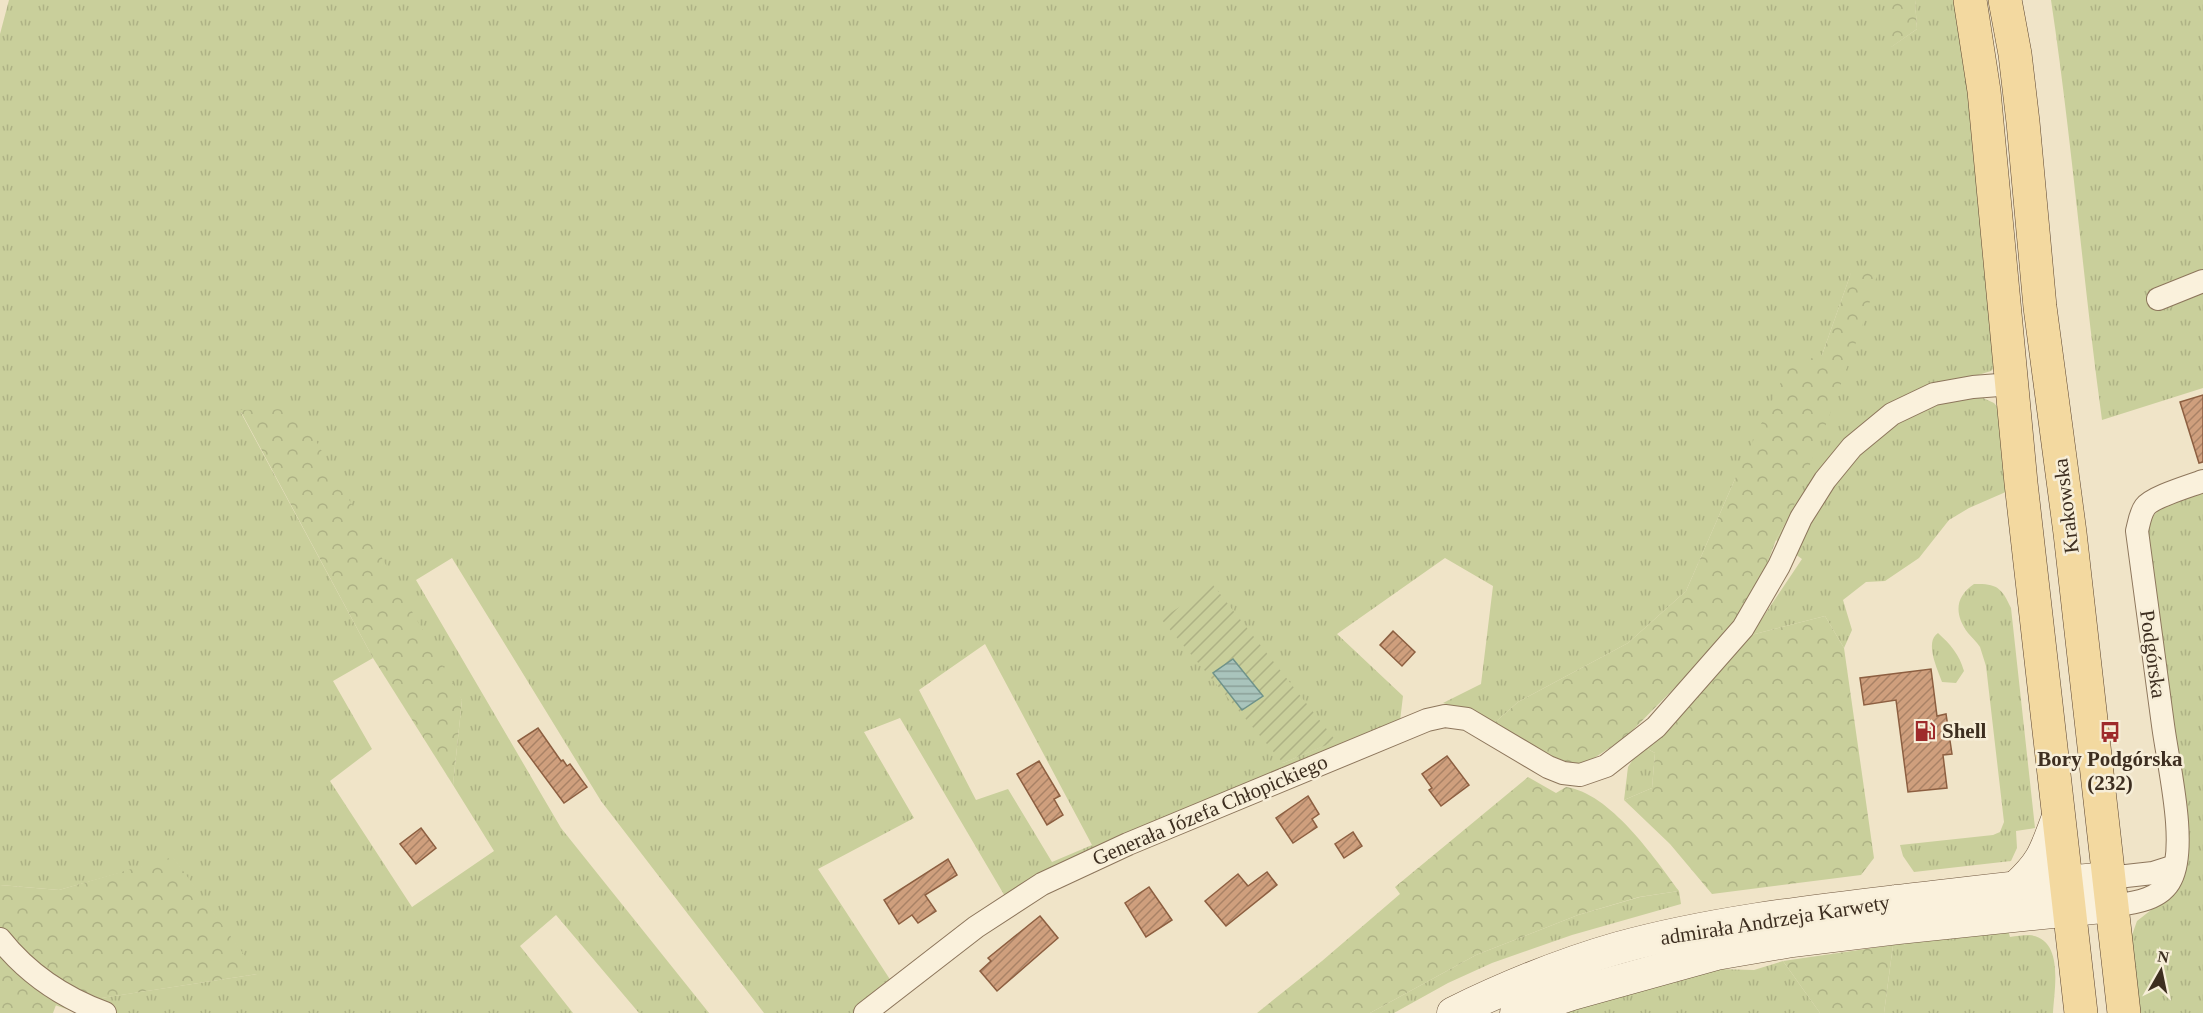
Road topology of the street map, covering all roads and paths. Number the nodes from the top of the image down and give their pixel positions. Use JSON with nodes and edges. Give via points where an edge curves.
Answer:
{"nodes":[{"id":1,"x":1970,"y":0,"type":"edge"},
{"id":2,"x":2005,"y":0,"type":"edge"},
{"id":3,"x":2203,"y":281,"type":"edge"},
{"id":4,"x":2158,"y":299,"type":"dead end"},
{"id":5,"x":2012,"y":384,"type":"junction"},
{"id":6,"x":2203,"y":481,"type":"edge"},
{"id":7,"x":2058,"y":817,"type":"junction"},
{"id":8,"x":2017,"y":886,"type":"junction"},
{"id":9,"x":2110,"y":892,"type":"junction"},
{"id":10,"x":2068,"y":895,"type":"junction"},
{"id":11,"x":0,"y":939,"type":"edge"},
{"id":12,"x":105,"y":1013,"type":"edge"},
{"id":13,"x":865,"y":1013,"type":"edge"},
{"id":14,"x":1454,"y":1013,"type":"edge"},
{"id":15,"x":1516,"y":1013,"type":"edge"},
{"id":16,"x":2081,"y":1013,"type":"edge"},
{"id":17,"x":2124,"y":1013,"type":"edge"}],
"edges":[{"from":1,"to":5,"type":"main road","name":"Krakowska","via":[[1988,122]]},
{"from":2,"to":9,"type":"main road","name":"Krakowska","via":[[2015,54],[2040,307]]},
{"from":3,"to":4,"type":"street"},
{"from":5,"to":7,"type":"main road","name":"Krakowska"},
{"from":5,"to":13,"type":"street","name":"Generała Józefa Chłopickiego","via":[[1935,394],[1892,414],[1852,447],[1801,518],[1743,628],[1656,727],[1616,760],[1580,775],[1556,770],[1461,717],[1427,720],[1128,844],[1042,884],[976,927]]},
{"from":6,"to":9,"type":"street","name":"Podgórska","via":[[2146,506],[2137,531],[2174,808],[2175,866]]},
{"from":7,"to":8,"type":"main road","via":[[2042,860]]},
{"from":7,"to":10,"type":"main road","name":"Krakowska"},
{"from":8,"to":10,"type":"main road","name":"admirała Andrzeja Karwety"},
{"from":8,"to":14,"type":"main road","name":"admirała Andrzeja Karwety","via":[[1794,913],[1665,937],[1560,968]]},
{"from":9,"to":10,"type":"main road","name":"admirała Andrzeja Karwety"},
{"from":9,"to":17,"type":"main road","name":"Krakowska"},
{"from":10,"to":15,"type":"main road","name":"admirała Andrzeja Karwety","via":[[1716,954]]},
{"from":10,"to":16,"type":"main road","name":"Krakowska"},
{"from":11,"to":12,"type":"street","via":[[47,984]]}]}
